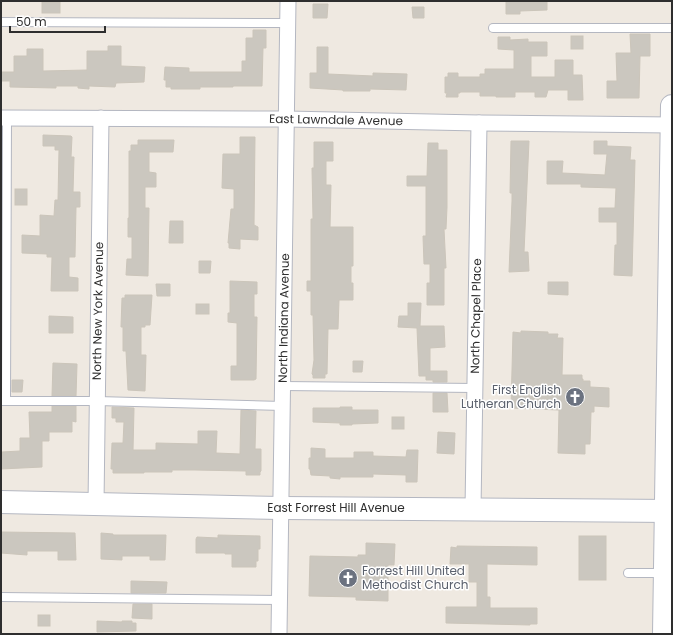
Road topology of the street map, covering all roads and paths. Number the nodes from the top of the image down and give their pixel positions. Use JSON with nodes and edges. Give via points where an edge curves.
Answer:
{"nodes":[{"id":1,"x":288,"y":1,"type":"edge"},
{"id":2,"x":1,"y":22,"type":"edge"},
{"id":3,"x":288,"y":23,"type":"junction"},
{"id":4,"x":493,"y":28,"type":"dead end"},
{"id":5,"x":672,"y":28,"type":"edge"},
{"id":6,"x":672,"y":106,"type":"edge"},
{"id":7,"x":4,"y":118,"type":"edge"},
{"id":8,"x":101,"y":118,"type":"junction"},
{"id":9,"x":287,"y":119,"type":"junction"},
{"id":10,"x":479,"y":123,"type":"junction"},
{"id":11,"x":672,"y":134,"type":"edge"},
{"id":12,"x":670,"y":330,"type":"edge"},
{"id":13,"x":283,"y":386,"type":"junction"},
{"id":14,"x":475,"y":388,"type":"junction"},
{"id":15,"x":3,"y":401,"type":"edge"},
{"id":16,"x":97,"y":401,"type":"junction"},
{"id":17,"x":283,"y":406,"type":"junction"},
{"id":18,"x":1,"y":502,"type":"edge"},
{"id":19,"x":96,"y":504,"type":"junction"},
{"id":20,"x":282,"y":508,"type":"junction"},
{"id":21,"x":473,"y":509,"type":"junction"},
{"id":22,"x":669,"y":511,"type":"edge"},
{"id":23,"x":628,"y":573,"type":"dead end"},
{"id":24,"x":665,"y":573,"type":"junction"},
{"id":25,"x":1,"y":597,"type":"edge"},
{"id":26,"x":280,"y":600,"type":"junction"},
{"id":27,"x":668,"y":610,"type":"edge"},
{"id":28,"x":279,"y":634,"type":"edge"},
{"id":29,"x":664,"y":634,"type":"edge"}],
"edges":[{"from":1,"to":3,"type":"street","name":"North Indiana Avenue"},
{"from":2,"to":3,"type":"lane"},
{"from":3,"to":9,"type":"street","name":"North Indiana Avenue"},
{"from":4,"to":5,"type":"lane"},
{"from":6,"to":11,"type":"main road"},
{"from":7,"to":8,"type":"street","name":"East Lawndale Avenue"},
{"from":7,"to":15,"type":"lane"},
{"from":8,"to":9,"type":"street","name":"East Lawndale Avenue"},
{"from":8,"to":16,"type":"street","name":"North New York Avenue"},
{"from":9,"to":10,"type":"street","name":"East Lawndale Avenue"},
{"from":9,"to":13,"type":"street","name":"North Indiana Avenue"},
{"from":10,"to":11,"type":"street","name":"East Lawndale Avenue"},
{"from":10,"to":14,"type":"street","name":"North Chapel Place"},
{"from":11,"to":12,"type":"main road"},
{"from":12,"to":22,"type":"main road"},
{"from":13,"to":14,"type":"lane"},
{"from":13,"to":17,"type":"street","name":"North Indiana Avenue"},
{"from":14,"to":21,"type":"street","name":"North Chapel Place"},
{"from":15,"to":16,"type":"lane"},
{"from":16,"to":17,"type":"lane"},
{"from":16,"to":19,"type":"street","name":"North New York Avenue"},
{"from":17,"to":20,"type":"street","name":"North Indiana Avenue"},
{"from":18,"to":19,"type":"main road","name":"East Forrest Hill Avenue"},
{"from":19,"to":20,"type":"main road","name":"East Forrest Hill Avenue"},
{"from":20,"to":21,"type":"main road","name":"East Forrest Hill Avenue"},
{"from":20,"to":26,"type":"street","name":"North Indiana Avenue"},
{"from":21,"to":22,"type":"main road","name":"East Forrest Hill Avenue"},
{"from":22,"to":24,"type":"main road"},
{"from":23,"to":24,"type":"lane"},
{"from":24,"to":27,"type":"main road"},
{"from":25,"to":26,"type":"lane"},
{"from":26,"to":28,"type":"street","name":"North Indiana Avenue"},
{"from":27,"to":29,"type":"main road"}]}
